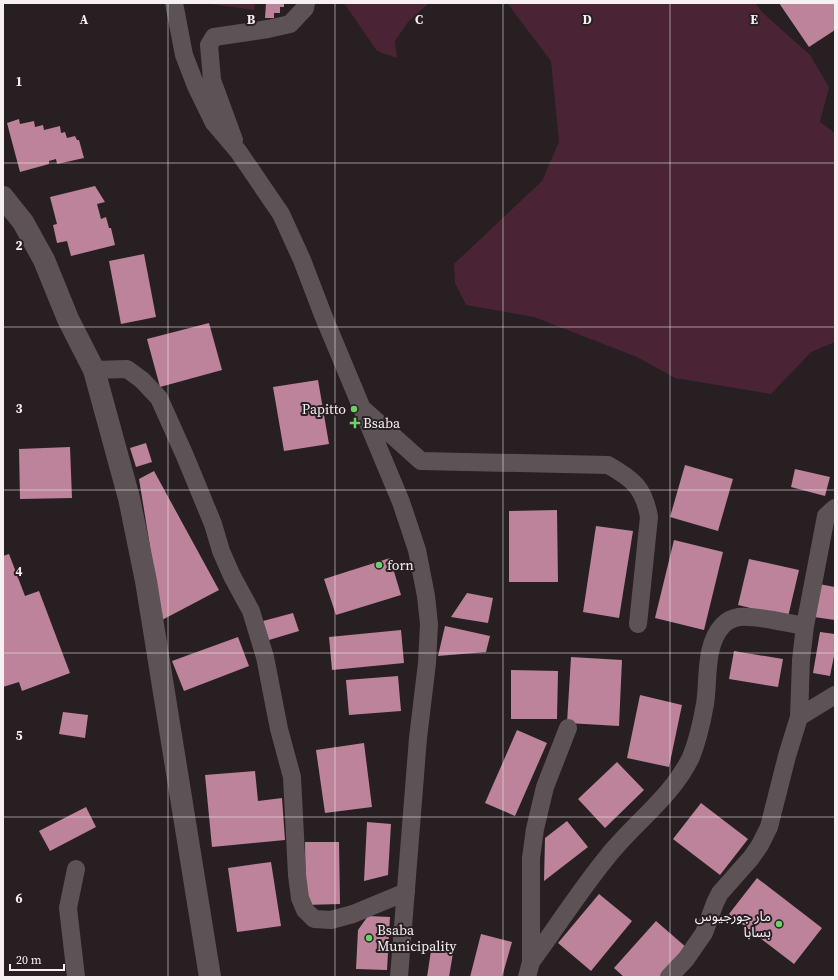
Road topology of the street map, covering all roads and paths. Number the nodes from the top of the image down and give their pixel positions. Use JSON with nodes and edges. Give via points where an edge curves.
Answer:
{"nodes":[{"id":1,"x":174,"y":3,"type":"edge"},
{"id":2,"x":306,"y":3,"type":"edge"},
{"id":3,"x":238,"y":151,"type":"junction"},
{"id":4,"x":3,"y":197,"type":"edge"},
{"id":5,"x":94,"y":370,"type":"junction"},
{"id":6,"x":361,"y":407,"type":"junction"},
{"id":7,"x":835,"y":508,"type":"edge"},
{"id":8,"x":638,"y":624,"type":"dead end"},
{"id":9,"x":805,"y":626,"type":"junction"},
{"id":10,"x":835,"y":695,"type":"edge"},
{"id":11,"x":798,"y":717,"type":"junction"},
{"id":12,"x":568,"y":728,"type":"dead end"},
{"id":13,"x":76,"y":869,"type":"dead end"},
{"id":14,"x":406,"y":892,"type":"junction"},
{"id":15,"x":529,"y":970,"type":"edge"},
{"id":16,"x":76,"y":977,"type":"edge"},
{"id":17,"x":210,"y":977,"type":"edge"},
{"id":18,"x":399,"y":977,"type":"edge"},
{"id":19,"x":670,"y":977,"type":"edge"}],
"edges":[{"from":1,"to":3,"type":"street","via":[[184,55],[196,86],[214,123]]},
{"from":2,"to":3,"type":"street","via":[[305,8],[290,24],[214,37],[209,45],[212,80]]},
{"from":3,"to":6,"type":"street","via":[[281,214]]},
{"from":4,"to":5,"type":"street","via":[[23,222],[44,260],[68,319]]},
{"from":5,"to":14,"type":"street","via":[[127,369],[159,398],[210,517],[221,551],[251,611],[265,657],[279,729],[292,778],[297,874],[300,898],[305,910],[314,919],[331,920]]},
{"from":5,"to":17,"type":"street","via":[[128,498],[146,581]]},
{"from":6,"to":8,"type":"street","via":[[421,461],[608,465],[626,475],[642,491],[649,517]]},
{"from":6,"to":14,"type":"street","via":[[401,502],[417,550],[429,624]]},
{"from":7,"to":9,"type":"street","via":[[826,516]]},
{"from":9,"to":11,"type":"street"},
{"from":9,"to":15,"type":"street","via":[[739,617],[723,625],[713,641],[710,652],[705,703],[691,757],[683,772],[661,802],[607,856]]},
{"from":10,"to":11,"type":"street"},
{"from":11,"to":19,"type":"street","via":[[769,827],[751,858],[720,893],[704,934]]},
{"from":12,"to":15,"type":"street","via":[[545,787],[531,858]]},
{"from":13,"to":16,"type":"street","via":[[68,908]]},
{"from":14,"to":18,"type":"street"}]}
